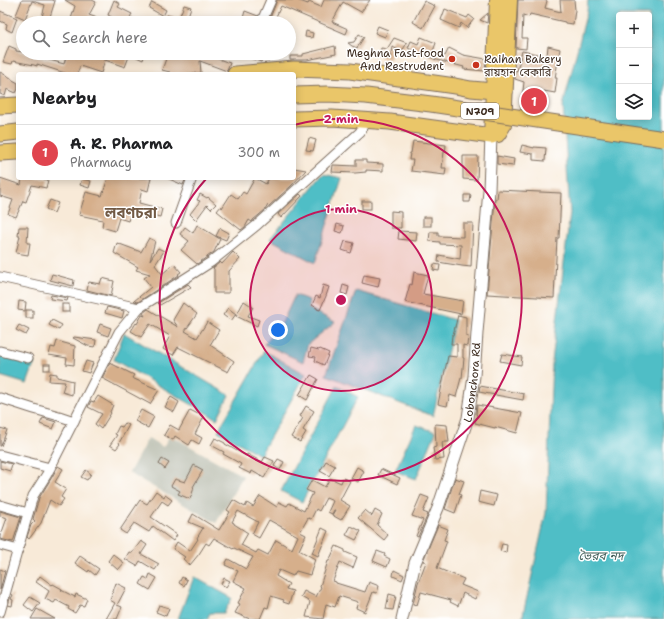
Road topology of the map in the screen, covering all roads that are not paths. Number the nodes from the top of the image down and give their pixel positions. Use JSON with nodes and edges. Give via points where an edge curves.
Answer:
{"nodes":[{"id":1,"x":271,"y":0,"type":"edge"},
{"id":2,"x":497,"y":0,"type":"edge"},
{"id":3,"x":510,"y":0,"type":"edge"},
{"id":4,"x":264,"y":16,"type":"edge"},
{"id":5,"x":264,"y":72,"type":"edge"},
{"id":6,"x":497,"y":88,"type":"junction"},
{"id":7,"x":296,"y":95,"type":"edge"},
{"id":8,"x":0,"y":106,"type":"edge"},
{"id":9,"x":16,"y":106,"type":"edge"},
{"id":10,"x":296,"y":120,"type":"edge"},
{"id":11,"x":368,"y":121,"type":"junction"},
{"id":12,"x":0,"y":126,"type":"edge"},
{"id":13,"x":16,"y":127,"type":"edge"},
{"id":14,"x":16,"y":132,"type":"edge"},
{"id":15,"x":0,"y":134,"type":"edge"},
{"id":16,"x":491,"y":136,"type":"junction"},
{"id":17,"x":664,"y":139,"type":"edge"},
{"id":18,"x":16,"y":152,"type":"edge"},
{"id":19,"x":0,"y":153,"type":"edge"},
{"id":20,"x":191,"y":180,"type":"edge"},
{"id":21,"x":176,"y":223,"type":"dead end"},
{"id":22,"x":0,"y":277,"type":"edge"},
{"id":23,"x":139,"y":308,"type":"junction"},
{"id":24,"x":0,"y":351,"type":"edge"},
{"id":25,"x":28,"y":358,"type":"dead end"},
{"id":26,"x":0,"y":398,"type":"edge"},
{"id":27,"x":74,"y":421,"type":"junction"},
{"id":28,"x":0,"y":455,"type":"edge"},
{"id":29,"x":50,"y":468,"type":"junction"},
{"id":30,"x":0,"y":505,"type":"edge"},
{"id":31,"x":28,"y":513,"type":"junction"},
{"id":32,"x":0,"y":545,"type":"edge"},
{"id":33,"x":18,"y":550,"type":"junction"},
{"id":34,"x":0,"y":612,"type":"edge"},
{"id":35,"x":402,"y":619,"type":"edge"}],
"edges":[{"from":1,"to":4,"type":"street"},
{"from":2,"to":6,"type":"main road"},
{"from":3,"to":6,"type":"main road"},
{"from":5,"to":6,"type":"highway","via":[[350,71],[472,89]]},
{"from":6,"to":16,"type":"main road"},
{"from":7,"to":17,"type":"highway","number":"N709","bridge":true,"via":[[366,96]]},
{"from":8,"to":9,"type":"highway"},
{"from":10,"to":11,"type":"highway","via":[[332,118]]},
{"from":11,"to":16,"type":"highway"},
{"from":11,"to":23,"type":"street","via":[[360,132],[257,226],[211,262]]},
{"from":12,"to":13,"type":"highway"},
{"from":14,"to":15,"type":"highway"},
{"from":16,"to":35,"type":"street","name":"Lobonchora Rd","via":[[474,376],[468,418],[438,508],[414,563]]},
{"from":18,"to":19,"type":"highway"},
{"from":20,"to":21,"type":"street"},
{"from":22,"to":23,"type":"street"},
{"from":23,"to":27,"type":"street","via":[[119,332]]},
{"from":24,"to":25,"type":"street"},
{"from":26,"to":27,"type":"street"},
{"from":27,"to":29,"type":"street"},
{"from":28,"to":29,"type":"street"},
{"from":29,"to":31,"type":"street","via":[[33,496]]},
{"from":30,"to":31,"type":"street"},
{"from":31,"to":33,"type":"street"},
{"from":32,"to":33,"type":"street"},
{"from":33,"to":34,"type":"street"}]}
